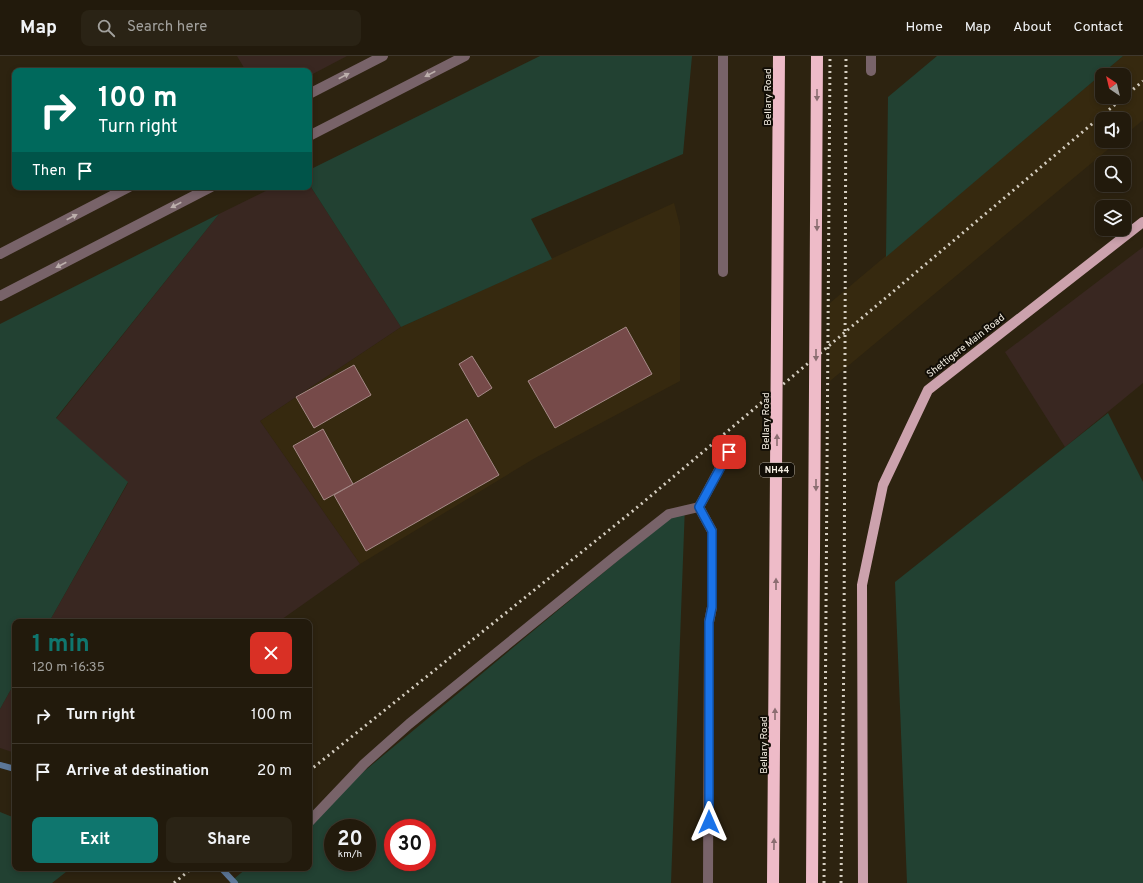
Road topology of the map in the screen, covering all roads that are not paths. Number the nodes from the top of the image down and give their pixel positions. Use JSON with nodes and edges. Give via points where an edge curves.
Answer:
{"nodes":[{"id":1,"x":383,"y":56,"type":"edge"},
{"id":2,"x":465,"y":56,"type":"edge"},
{"id":3,"x":723,"y":56,"type":"edge"},
{"id":4,"x":779,"y":56,"type":"edge"},
{"id":5,"x":817,"y":56,"type":"edge"},
{"id":6,"x":871,"y":56,"type":"edge"},
{"id":7,"x":871,"y":70,"type":"dead end"},
{"id":8,"x":312,"y":92,"type":"edge"},
{"id":9,"x":312,"y":134,"type":"edge"},
{"id":10,"x":123,"y":190,"type":"edge"},
{"id":11,"x":205,"y":190,"type":"edge"},
{"id":12,"x":1143,"y":222,"type":"edge"},
{"id":13,"x":0,"y":254,"type":"edge"},
{"id":14,"x":723,"y":272,"type":"dead end"},
{"id":15,"x":0,"y":296,"type":"edge"},
{"id":16,"x":729,"y":452,"type":"dead end"},
{"id":17,"x":699,"y":507,"type":"junction"},
{"id":18,"x":312,"y":819,"type":"edge"},
{"id":19,"x":708,"y":883,"type":"edge"},
{"id":20,"x":773,"y":883,"type":"edge"},
{"id":21,"x":812,"y":883,"type":"edge"},
{"id":22,"x":862,"y":883,"type":"edge"}],
"edges":[{"from":8,"to":1,"type":"street","one_way":true},
{"from":2,"to":9,"type":"street","one_way":true},
{"from":3,"to":14,"type":"street"},
{"from":20,"to":4,"type":"highway","name":"Bellary Road","number":"NH44","one_way":true,"bridge":true},
{"from":5,"to":21,"type":"highway","one_way":true,"bridge":true},
{"from":6,"to":7,"type":"street"},
{"from":13,"to":10,"type":"street","one_way":true},
{"from":11,"to":15,"type":"street","one_way":true},
{"from":12,"to":22,"type":"main road","name":"Shettigere Main Road","via":[[928,390],[883,485],[862,585]]},
{"from":16,"to":17,"type":"street"},
{"from":17,"to":18,"type":"street","via":[[669,514],[623,550],[409,724],[364,764]]},
{"from":17,"to":19,"type":"street","via":[[712,531]]}]}
